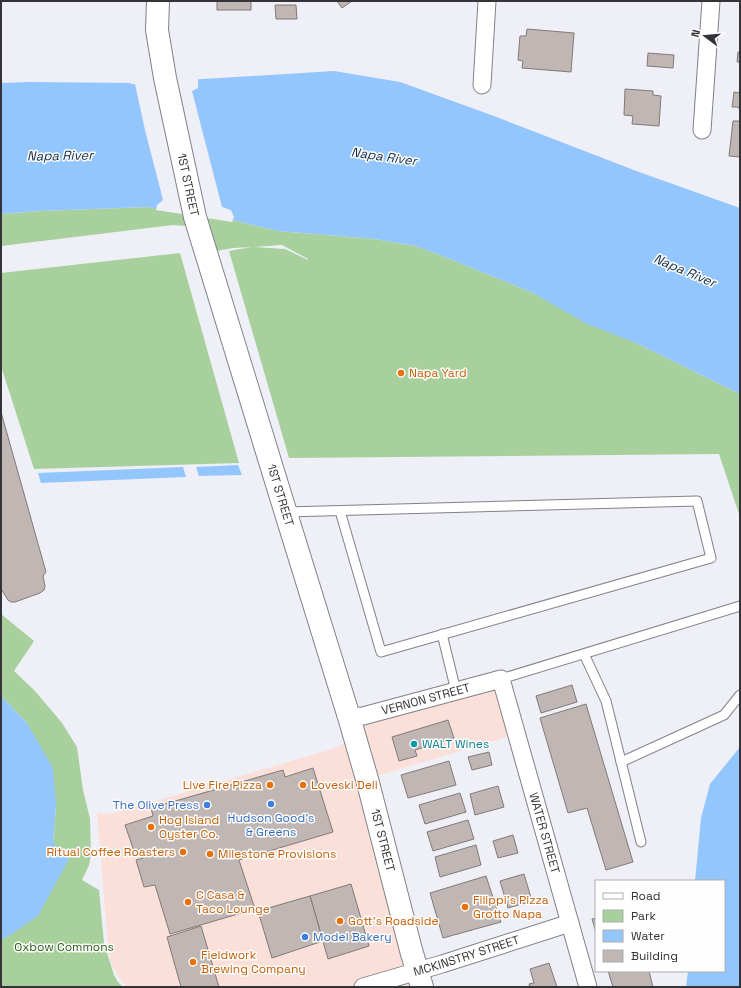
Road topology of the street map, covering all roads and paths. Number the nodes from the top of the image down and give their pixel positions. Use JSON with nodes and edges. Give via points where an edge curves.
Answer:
{"nodes":[{"id":1,"x":158,"y":1,"type":"edge"},
{"id":2,"x":487,"y":1,"type":"edge"},
{"id":3,"x":712,"y":1,"type":"edge"},
{"id":4,"x":482,"y":84,"type":"dead end"},
{"id":5,"x":702,"y":130,"type":"dead end"},
{"id":6,"x":340,"y":511,"type":"junction"},
{"id":7,"x":285,"y":512,"type":"junction"},
{"id":8,"x":740,"y":606,"type":"edge"},
{"id":9,"x":442,"y":634,"type":"junction"},
{"id":10,"x":584,"y":654,"type":"junction"},
{"id":11,"x":501,"y":679,"type":"junction"},
{"id":12,"x":456,"y":691,"type":"junction"},
{"id":13,"x":740,"y":695,"type":"edge"},
{"id":14,"x":349,"y":717,"type":"junction"},
{"id":15,"x":621,"y":762,"type":"junction"},
{"id":16,"x":641,"y":842,"type":"dead end"},
{"id":17,"x":570,"y":923,"type":"junction"},
{"id":18,"x":420,"y":979,"type":"edge"},
{"id":19,"x":363,"y":987,"type":"edge"},
{"id":20,"x":588,"y":987,"type":"edge"}],
"edges":[{"from":1,"to":7,"type":"main road","name":"1ST STREET","via":[[158,30],[165,78],[195,217]]},
{"from":2,"to":4,"type":"street"},
{"from":3,"to":5,"type":"street"},
{"from":6,"to":7,"type":"lane"},
{"from":6,"to":9,"type":"lane","via":[[381,652]]},
{"from":6,"to":9,"type":"lane","via":[[697,501],[711,558]]},
{"from":7,"to":14,"type":"main road","name":"1ST STREET"},
{"from":8,"to":10,"type":"lane"},
{"from":9,"to":12,"type":"lane"},
{"from":10,"to":11,"type":"lane"},
{"from":10,"to":15,"type":"lane","via":[[606,701]]},
{"from":11,"to":12,"type":"street","name":"VERNON STREET"},
{"from":11,"to":17,"type":"street","name":"WATER STREET"},
{"from":12,"to":14,"type":"street","name":"VERNON STREET","via":[[363,716]]},
{"from":13,"to":15,"type":"lane","via":[[724,715]]},
{"from":14,"to":18,"type":"main road","name":"1ST STREET"},
{"from":15,"to":16,"type":"lane"},
{"from":17,"to":18,"type":"street","name":"MCKINSTRY STREET"},
{"from":17,"to":20,"type":"street","name":"WATER STREET"},
{"from":18,"to":19,"type":"street","name":"MCKINSTRY STREET"}]}
